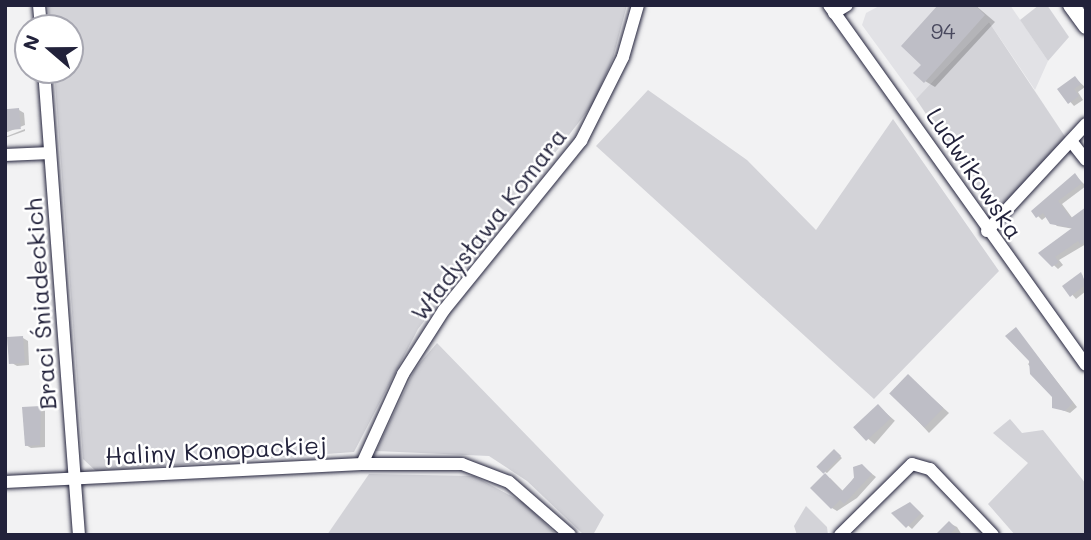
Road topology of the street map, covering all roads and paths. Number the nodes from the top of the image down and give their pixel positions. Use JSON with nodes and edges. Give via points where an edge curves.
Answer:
{"nodes":[{"id":1,"x":638,"y":5,"type":"edge"},
{"id":2,"x":847,"y":5,"type":"edge"},
{"id":3,"x":1071,"y":5,"type":"edge"},
{"id":4,"x":832,"y":9,"type":"edge"},
{"id":5,"x":1086,"y":26,"type":"edge"},
{"id":6,"x":45,"y":84,"type":"edge"},
{"id":7,"x":1086,"y":124,"type":"edge"},
{"id":8,"x":1071,"y":141,"type":"junction"},
{"id":9,"x":50,"y":153,"type":"junction"},
{"id":10,"x":5,"y":155,"type":"edge"},
{"id":11,"x":1086,"y":160,"type":"edge"},
{"id":12,"x":987,"y":231,"type":"junction"},
{"id":13,"x":1086,"y":365,"type":"edge"},
{"id":14,"x":362,"y":464,"type":"junction"},
{"id":15,"x":73,"y":479,"type":"junction"},
{"id":16,"x":5,"y":482,"type":"edge"},
{"id":17,"x":79,"y":535,"type":"edge"},
{"id":18,"x":570,"y":535,"type":"edge"},
{"id":19,"x":840,"y":535,"type":"edge"},
{"id":20,"x":993,"y":535,"type":"edge"}],
"edges":[{"from":1,"to":14,"type":"street","name":"Władysława Komara","via":[[623,57],[581,141],[444,310],[403,374]]},
{"from":2,"to":4,"type":"street"},
{"from":3,"to":5,"type":"street"},
{"from":4,"to":12,"type":"street","name":"Ludwikowska","via":[[938,153]]},
{"from":6,"to":9,"type":"street","name":"Braci Śniadeckich"},
{"from":7,"to":8,"type":"street"},
{"from":8,"to":11,"type":"street"},
{"from":8,"to":12,"type":"street"},
{"from":9,"to":10,"type":"street"},
{"from":9,"to":15,"type":"street","name":"Braci Śniadeckich"},
{"from":12,"to":13,"type":"street","name":"Ludwikowska"},
{"from":14,"to":15,"type":"street","name":"Haliny Konopackiej"},
{"from":14,"to":18,"type":"street","name":"Haliny Konopackiej","via":[[481,468],[522,491]]},
{"from":15,"to":16,"type":"street","name":"Haliny Konopackiej"},
{"from":15,"to":17,"type":"street","name":"Braci Śniadeckich"},
{"from":19,"to":20,"type":"street","via":[[912,464],[930,469]]}]}
